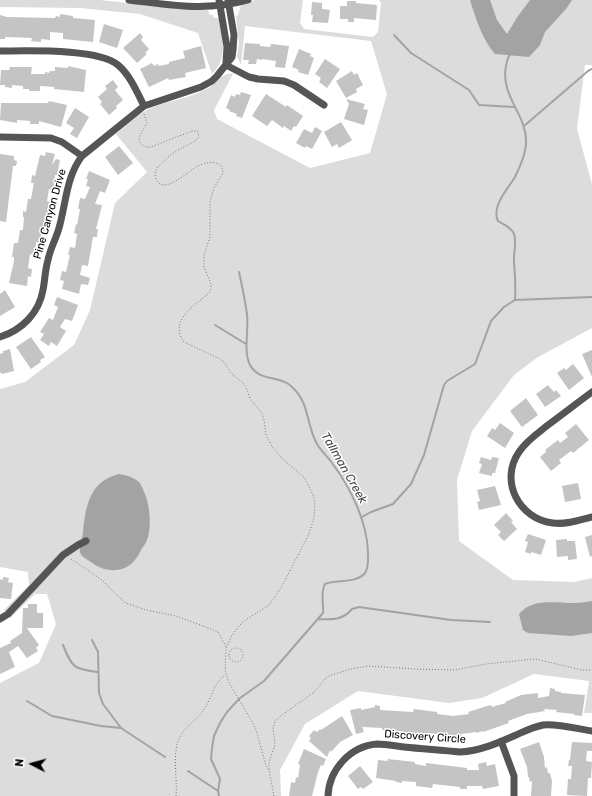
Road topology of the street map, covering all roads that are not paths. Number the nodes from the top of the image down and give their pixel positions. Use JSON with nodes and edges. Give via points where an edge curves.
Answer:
{"nodes":[{"id":1,"x":129,"y":0,"type":"edge"},
{"id":2,"x":248,"y":0,"type":"edge"},
{"id":3,"x":228,"y":2,"type":"edge"},
{"id":4,"x":219,"y":3,"type":"edge"},
{"id":5,"x":0,"y":52,"type":"edge"},
{"id":6,"x":226,"y":65,"type":"junction"},
{"id":7,"x":324,"y":106,"type":"dead end"},
{"id":8,"x":143,"y":109,"type":"junction"},
{"id":9,"x":0,"y":136,"type":"edge"},
{"id":10,"x":82,"y":156,"type":"junction"},
{"id":11,"x":0,"y":337,"type":"edge"},
{"id":12,"x":592,"y":392,"type":"edge"},
{"id":13,"x":592,"y":517,"type":"edge"},
{"id":14,"x":86,"y":541,"type":"dead end"},
{"id":15,"x":0,"y":619,"type":"edge"},
{"id":16,"x":592,"y":731,"type":"edge"},
{"id":17,"x":501,"y":741,"type":"junction"},
{"id":18,"x":328,"y":796,"type":"edge"},
{"id":19,"x":514,"y":796,"type":"edge"}],
"edges":[{"from":1,"to":4,"type":"street","via":[[194,7]]},
{"from":2,"to":3,"type":"street"},
{"from":3,"to":4,"type":"street"},
{"from":3,"to":6,"type":"street","name":"Pine Canyon Drive","via":[[234,42],[232,57]]},
{"from":4,"to":6,"type":"street","via":[[227,47]]},
{"from":5,"to":8,"type":"street","via":[[48,52],[103,57],[116,63],[125,72]]},
{"from":6,"to":7,"type":"street","via":[[249,77],[284,81],[294,85]]},
{"from":6,"to":8,"type":"street","name":"Pine Canyon Drive","via":[[205,85]]},
{"from":8,"to":10,"type":"street","name":"Pine Canyon Drive"},
{"from":9,"to":10,"type":"street","via":[[53,138]]},
{"from":10,"to":11,"type":"street","name":"Pine Canyon Drive","via":[[71,177],[39,303],[25,323]]},
{"from":12,"to":13,"type":"street","via":[[523,446],[514,460],[511,478],[519,504],[527,513],[538,519],[559,524]]},
{"from":14,"to":15,"type":"street","via":[[63,555]]},
{"from":16,"to":17,"type":"street","name":"Discovery Circle","via":[[546,725]]},
{"from":17,"to":18,"type":"street","name":"Discovery Circle","via":[[460,752],[383,744],[361,748],[339,765],[332,778]]},
{"from":17,"to":19,"type":"street","via":[[514,776]]}]}
